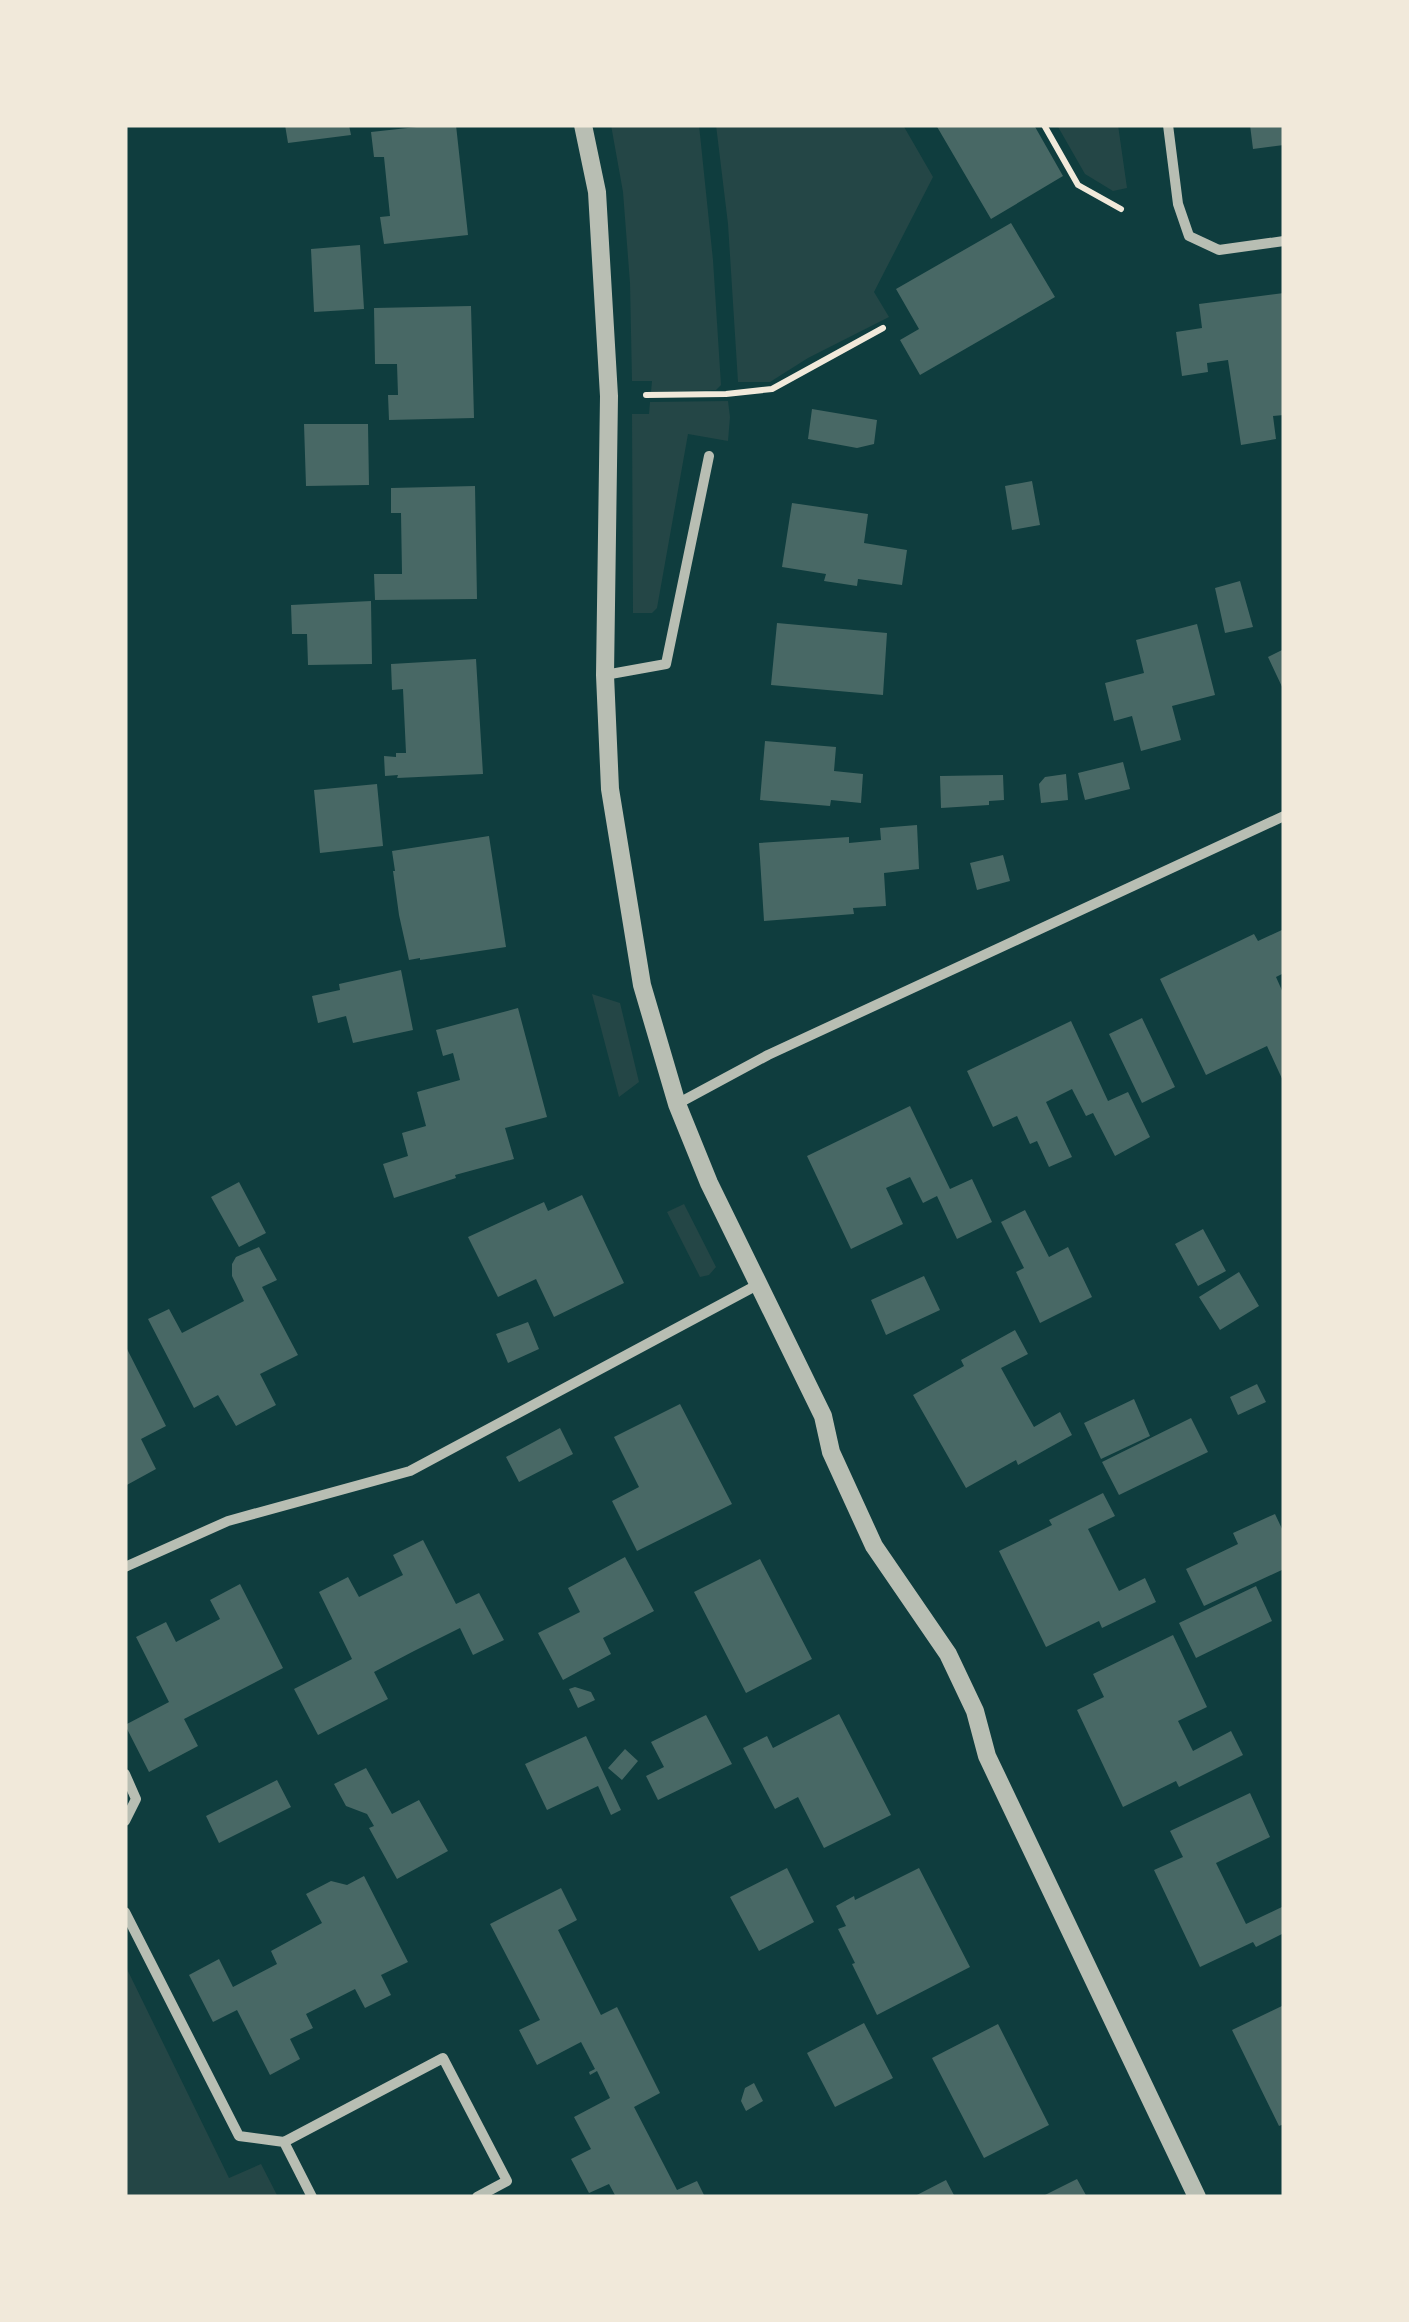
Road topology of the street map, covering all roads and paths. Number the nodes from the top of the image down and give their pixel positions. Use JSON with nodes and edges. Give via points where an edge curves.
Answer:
{"nodes":[{"id":1,"x":583,"y":125,"type":"edge"},
{"id":2,"x":1044,"y":125,"type":"edge"},
{"id":3,"x":1168,"y":125,"type":"edge"},
{"id":4,"x":1120,"y":209,"type":"dead end"},
{"id":5,"x":1284,"y":241,"type":"edge"},
{"id":6,"x":884,"y":328,"type":"dead end"},
{"id":7,"x":610,"y":396,"type":"junction"},
{"id":8,"x":709,"y":456,"type":"dead end"},
{"id":9,"x":605,"y":675,"type":"junction"},
{"id":10,"x":1284,"y":816,"type":"edge"},
{"id":11,"x":678,"y":1104,"type":"junction"},
{"id":12,"x":759,"y":1284,"type":"junction"},
{"id":13,"x":125,"y":1566,"type":"edge"},
{"id":14,"x":125,"y":1774,"type":"edge"},
{"id":15,"x":125,"y":1822,"type":"edge"},
{"id":16,"x":125,"y":1912,"type":"edge"},
{"id":17,"x":284,"y":2142,"type":"junction"},
{"id":18,"x":312,"y":2197,"type":"edge"},
{"id":19,"x":476,"y":2197,"type":"edge"},
{"id":20,"x":1197,"y":2197,"type":"edge"}],
"edges":[{"from":1,"to":7,"type":"street","via":[[596,192]]},
{"from":2,"to":4,"type":"path","via":[[1078,185]]},
{"from":3,"to":5,"type":"street","via":[[1178,204],[1190,236],[1219,250]]},
{"from":6,"to":7,"type":"path","via":[[772,389]]},
{"from":7,"to":9,"type":"street"},
{"from":8,"to":9,"type":"street","via":[[666,664]]},
{"from":9,"to":11,"type":"street","via":[[610,789],[642,986]]},
{"from":10,"to":11,"type":"street","via":[[768,1055]]},
{"from":11,"to":12,"type":"street"},
{"from":12,"to":13,"type":"street","via":[[410,1471],[228,1521]]},
{"from":12,"to":20,"type":"street","via":[[823,1416],[831,1452],[874,1546],[948,1654],[987,1756]]},
{"from":14,"to":15,"type":"street","via":[[136,1798]]},
{"from":16,"to":17,"type":"street","via":[[239,2136]]},
{"from":17,"to":18,"type":"street"},
{"from":17,"to":19,"type":"street","via":[[443,2058],[507,2181]]}]}
